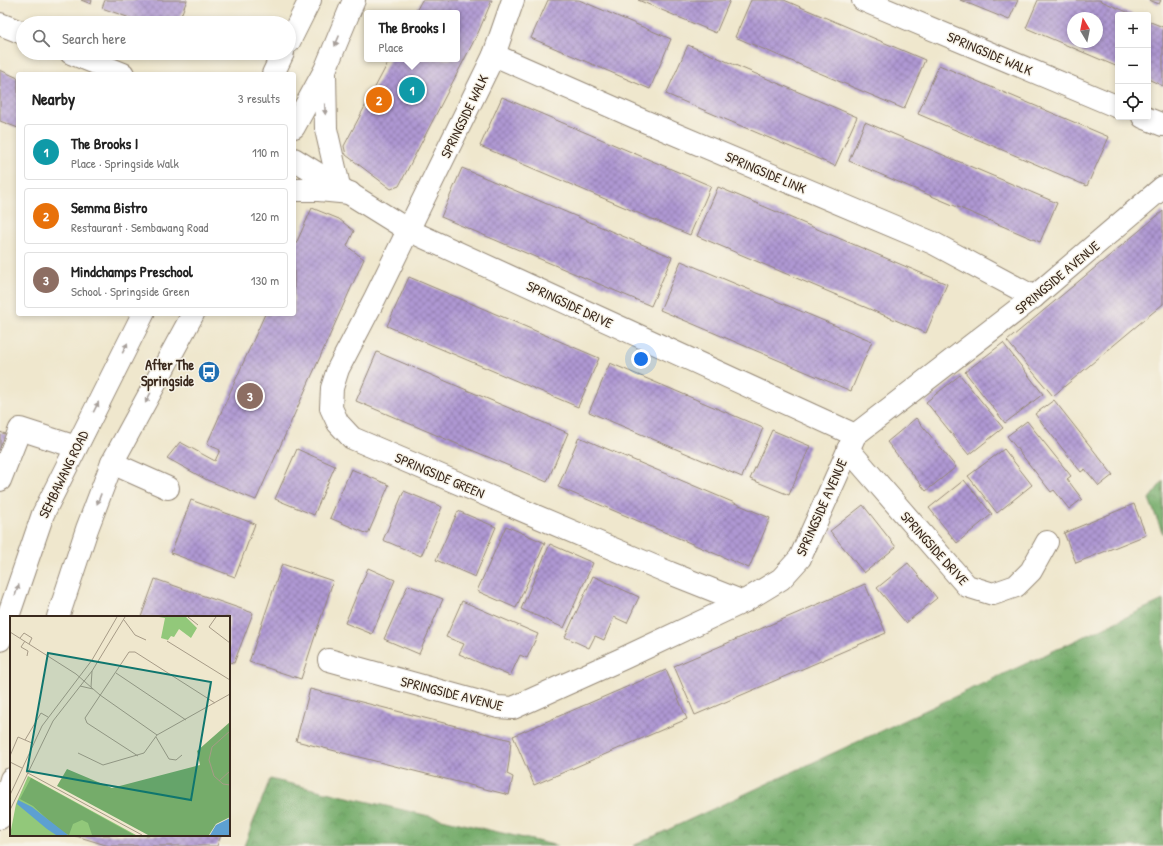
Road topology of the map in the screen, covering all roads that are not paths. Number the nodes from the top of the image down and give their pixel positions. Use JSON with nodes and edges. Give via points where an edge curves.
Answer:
{"nodes":[{"id":1,"x":310,"y":0,"type":"edge"},
{"id":2,"x":354,"y":0,"type":"edge"},
{"id":3,"x":513,"y":0,"type":"edge"},
{"id":4,"x":863,"y":0,"type":"edge"},
{"id":5,"x":0,"y":24,"type":"edge"},
{"id":6,"x":296,"y":28,"type":"edge"},
{"id":7,"x":16,"y":30,"type":"edge"},
{"id":8,"x":494,"y":55,"type":"junction"},
{"id":9,"x":88,"y":60,"type":"edge"},
{"id":10,"x":280,"y":60,"type":"edge"},
{"id":11,"x":325,"y":70,"type":"junction"},
{"id":12,"x":118,"y":72,"type":"edge"},
{"id":13,"x":274,"y":72,"type":"edge"},
{"id":14,"x":1115,"y":106,"type":"edge"},
{"id":15,"x":1150,"y":120,"type":"edge"},
{"id":16,"x":296,"y":123,"type":"edge"},
{"id":17,"x":1163,"y":125,"type":"edge"},
{"id":18,"x":296,"y":160,"type":"edge"},
{"id":19,"x":1163,"y":187,"type":"edge"},
{"id":20,"x":296,"y":190,"type":"edge"},
{"id":21,"x":344,"y":190,"type":"junction"},
{"id":22,"x":408,"y":230,"type":"junction"},
{"id":23,"x":1034,"y":297,"type":"junction"},
{"id":24,"x":142,"y":316,"type":"edge"},
{"id":25,"x":192,"y":316,"type":"edge"},
{"id":26,"x":851,"y":442,"type":"junction"},
{"id":27,"x":76,"y":448,"type":"junction"},
{"id":28,"x":112,"y":463,"type":"junction"},
{"id":29,"x":0,"y":480,"type":"edge"},
{"id":30,"x":168,"y":488,"type":"dead end"},
{"id":31,"x":1047,"y":542,"type":"dead end"},
{"id":32,"x":743,"y":602,"type":"junction"},
{"id":33,"x":58,"y":616,"type":"edge"},
{"id":34,"x":0,"y":640,"type":"edge"},
{"id":35,"x":329,"y":660,"type":"dead end"},
{"id":36,"x":10,"y":783,"type":"edge"},
{"id":37,"x":0,"y":818,"type":"edge"}],
"edges":[{"from":1,"to":6,"type":"street"},
{"from":2,"to":11,"type":"street","one_way":true},
{"from":3,"to":8,"type":"street","name":"SPRINGSIDE WALK"},
{"from":4,"to":14,"type":"street","name":"SPRINGSIDE WALK"},
{"from":5,"to":7,"type":"street"},
{"from":8,"to":22,"type":"street","name":"SPRINGSIDE WALK"},
{"from":8,"to":23,"type":"street","name":"SPRINGSIDE LINK","via":[[933,243]]},
{"from":9,"to":12,"type":"street"},
{"from":10,"to":13,"type":"street"},
{"from":11,"to":16,"type":"street"},
{"from":11,"to":21,"type":"street","one_way":true,"via":[[326,129]]},
{"from":15,"to":17,"type":"street"},
{"from":18,"to":21,"type":"street","name":"SPRINGSIDE DRIVE"},
{"from":19,"to":23,"type":"street","name":"SPRINGSIDE AVENUE"},
{"from":20,"to":21,"type":"street"},
{"from":21,"to":22,"type":"street","name":"SPRINGSIDE DRIVE"},
{"from":22,"to":26,"type":"street","name":"SPRINGSIDE DRIVE"},
{"from":22,"to":32,"type":"street","name":"SPRINGSIDE GREEN","via":[[338,369],[332,388],[331,408],[338,423],[352,438]]},
{"from":23,"to":26,"type":"street","name":"SPRINGSIDE AVENUE"},
{"from":27,"to":24,"type":"street","name":"SEMBAWANG ROAD","one_way":true},
{"from":25,"to":28,"type":"street","one_way":true},
{"from":26,"to":31,"type":"street","name":"SPRINGSIDE DRIVE","via":[[967,586],[993,594],[1016,586],[1031,571]]},
{"from":26,"to":32,"type":"street","name":"SPRINGSIDE AVENUE","via":[[800,558],[781,579]]},
{"from":27,"to":29,"type":"street","via":[[20,429]]},
{"from":34,"to":27,"type":"street","name":"SEMBAWANG ROAD","one_way":true,"via":[[42,514]]},
{"from":28,"to":30,"type":"street"},
{"from":28,"to":33,"type":"street","one_way":true},
{"from":32,"to":35,"type":"street","name":"SPRINGSIDE AVENUE","via":[[513,708],[498,707]]},
{"from":36,"to":37,"type":"street"}]}
